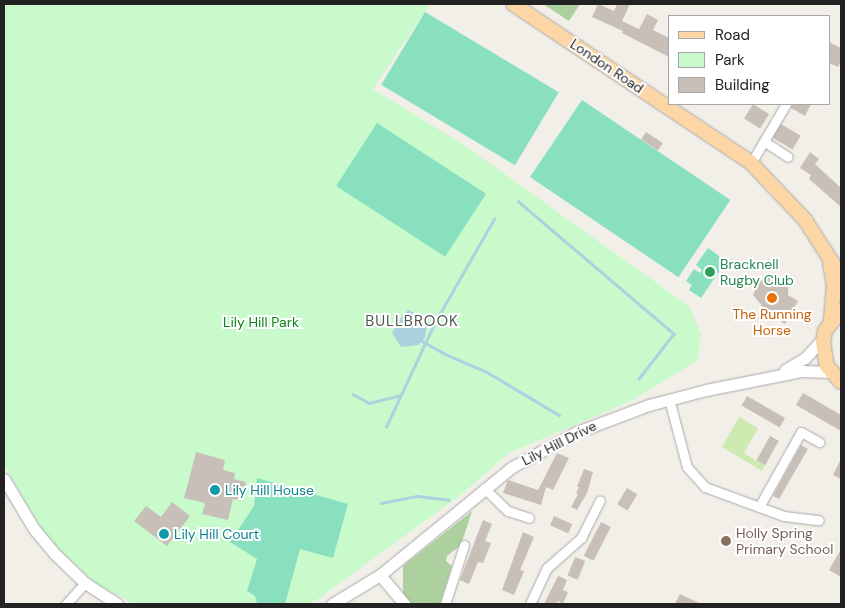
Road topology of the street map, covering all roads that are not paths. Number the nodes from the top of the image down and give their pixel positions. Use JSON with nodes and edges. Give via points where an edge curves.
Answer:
{"nodes":[{"id":1,"x":513,"y":4,"type":"edge"},
{"id":2,"x":785,"y":105,"type":"edge"},
{"id":3,"x":765,"y":142,"type":"junction"},
{"id":4,"x":788,"y":157,"type":"dead end"},
{"id":5,"x":751,"y":163,"type":"junction"},
{"id":6,"x":827,"y":254,"type":"junction"},
{"id":7,"x":841,"y":276,"type":"edge"},
{"id":8,"x":841,"y":311,"type":"edge"},
{"id":9,"x":831,"y":322,"type":"junction"},
{"id":10,"x":823,"y":339,"type":"junction"},
{"id":11,"x":830,"y":372,"type":"junction"},
{"id":12,"x":771,"y":376,"type":"junction"},
{"id":13,"x":841,"y":382,"type":"edge"},
{"id":14,"x":669,"y":399,"type":"junction"},
{"id":15,"x":819,"y":442,"type":"dead end"},
{"id":16,"x":4,"y":480,"type":"edge"},
{"id":17,"x":484,"y":488,"type":"junction"},
{"id":18,"x":600,"y":500,"type":"dead end"},
{"id":19,"x":759,"y":507,"type":"junction"},
{"id":20,"x":529,"y":518,"type":"dead end"},
{"id":21,"x":819,"y":520,"type":"dead end"},
{"id":22,"x":464,"y":545,"type":"dead end"},
{"id":23,"x":380,"y":576,"type":"junction"},
{"id":24,"x":85,"y":583,"type":"junction"},
{"id":25,"x":66,"y":604,"type":"edge"},
{"id":26,"x":117,"y":604,"type":"edge"},
{"id":27,"x":332,"y":604,"type":"edge"},
{"id":28,"x":404,"y":604,"type":"edge"},
{"id":29,"x":445,"y":604,"type":"edge"},
{"id":30,"x":530,"y":604,"type":"edge"}],
"edges":[{"from":1,"to":5,"type":"main road","name":"London Road"},
{"from":2,"to":3,"type":"street"},
{"from":3,"to":4,"type":"street"},
{"from":3,"to":5,"type":"street"},
{"from":5,"to":6,"type":"main road","name":"London Road","via":[[801,215]]},
{"from":6,"to":7,"type":"main road","name":"London Road"},
{"from":6,"to":9,"type":"main road","name":"London Road","via":[[834,286]]},
{"from":8,"to":9,"type":"main road"},
{"from":9,"to":10,"type":"main road"},
{"from":10,"to":11,"type":"main road","via":[[823,354]]},
{"from":10,"to":12,"type":"street","name":"Lily Hill Drive","via":[[797,364]]},
{"from":11,"to":12,"type":"street","name":"Lily Hill Drive","via":[[802,371]]},
{"from":11,"to":13,"type":"main road"},
{"from":12,"to":14,"type":"street","name":"Lily Hill Drive"},
{"from":14,"to":17,"type":"street","name":"Lily Hill Drive","via":[[576,432],[529,456]]},
{"from":14,"to":19,"type":"street","via":[[687,467],[705,487]]},
{"from":15,"to":19,"type":"street","via":[[801,432]]},
{"from":16,"to":24,"type":"street","via":[[44,542]]},
{"from":17,"to":20,"type":"street","via":[[508,511]]},
{"from":17,"to":23,"type":"street","name":"Lily Hill Drive"},
{"from":18,"to":30,"type":"street","via":[[581,538],[547,568]]},
{"from":19,"to":21,"type":"street","via":[[784,516]]},
{"from":22,"to":29,"type":"street"},
{"from":23,"to":27,"type":"street","name":"Lily Hill Drive"},
{"from":23,"to":28,"type":"street"},
{"from":24,"to":25,"type":"street"},
{"from":24,"to":26,"type":"street"}]}
